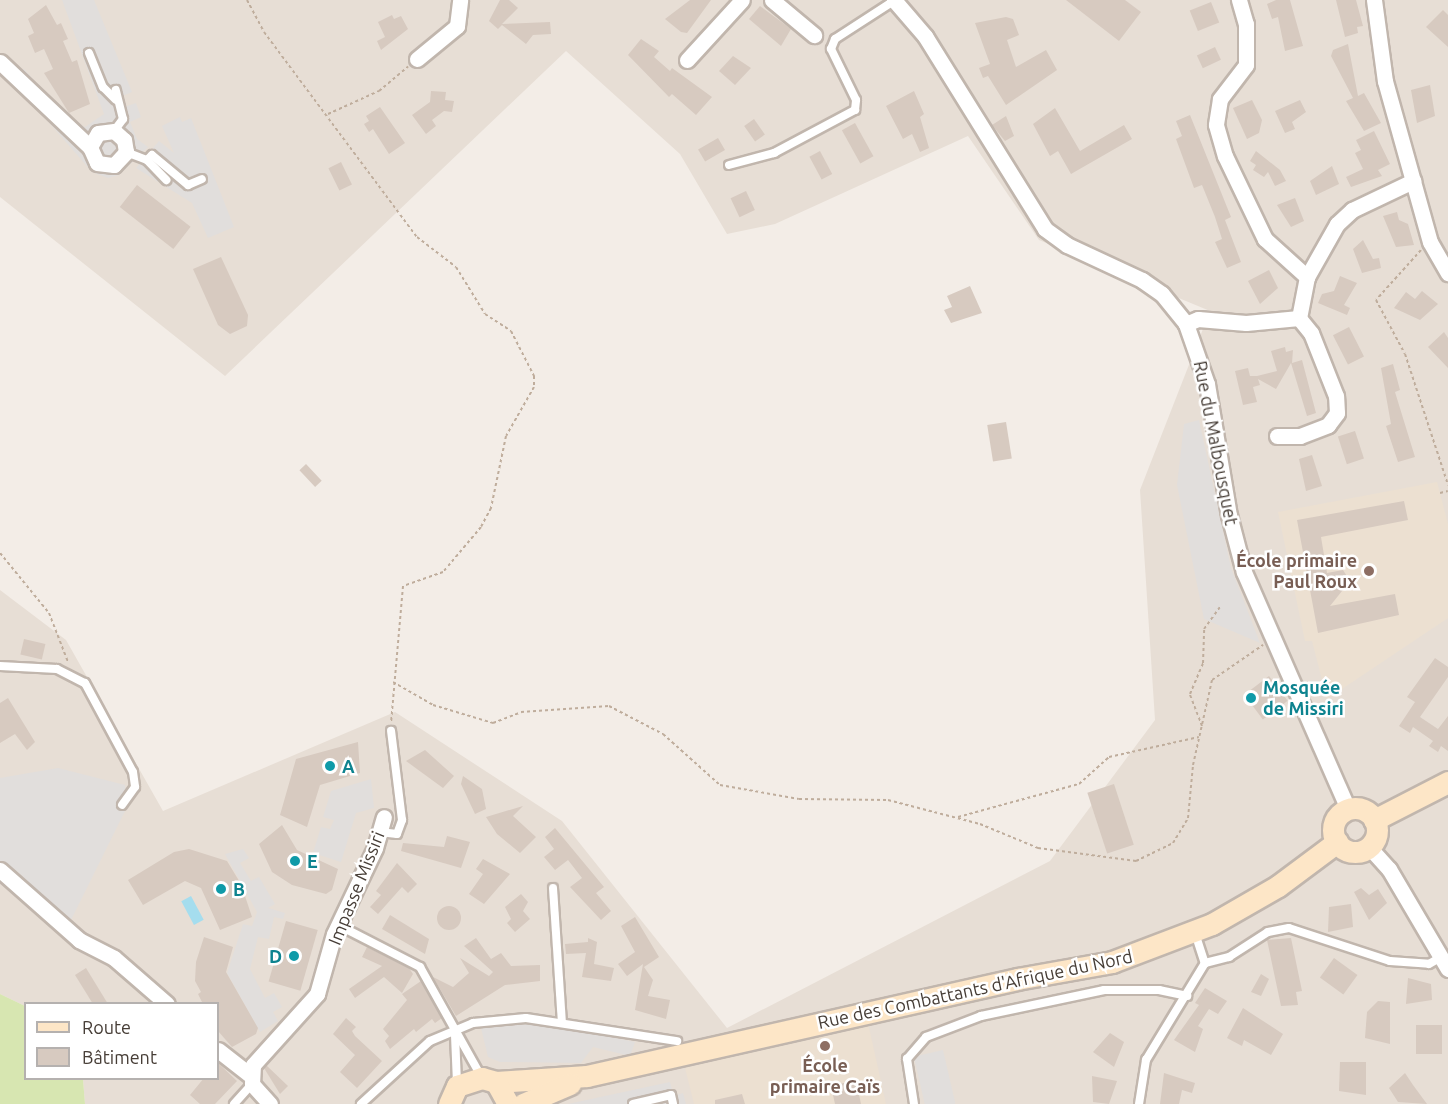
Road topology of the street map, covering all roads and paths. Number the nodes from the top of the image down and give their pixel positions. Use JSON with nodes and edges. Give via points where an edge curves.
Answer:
{"nodes":[{"id":1,"x":247,"y":0,"type":"edge"},
{"id":2,"x":460,"y":0,"type":"edge"},
{"id":3,"x":742,"y":0,"type":"edge"},
{"id":4,"x":772,"y":0,"type":"edge"},
{"id":5,"x":894,"y":0,"type":"edge"},
{"id":6,"x":1239,"y":0,"type":"edge"},
{"id":7,"x":1374,"y":0,"type":"edge"},
{"id":8,"x":814,"y":34,"type":"dead end"},
{"id":9,"x":89,"y":53,"type":"dead end"},
{"id":10,"x":417,"y":59,"type":"joint"},
{"id":11,"x":687,"y":60,"type":"dead end"},
{"id":12,"x":0,"y":62,"type":"edge"},
{"id":13,"x":116,"y":90,"type":"dead end"},
{"id":14,"x":116,"y":100,"type":"junction"},
{"id":15,"x":327,"y":115,"type":"junction"},
{"id":16,"x":114,"y":131,"type":"junction"},
{"id":17,"x":90,"y":147,"type":"junction"},
{"id":18,"x":126,"y":152,"type":"junction"},
{"id":19,"x":147,"y":160,"type":"junction"},
{"id":20,"x":729,"y":165,"type":"dead end"},
{"id":21,"x":166,"y":180,"type":"dead end"},
{"id":22,"x":202,"y":180,"type":"dead end"},
{"id":23,"x":1413,"y":181,"type":"junction"},
{"id":24,"x":1430,"y":242,"type":"junction"},
{"id":25,"x":1448,"y":273,"type":"edge"},
{"id":26,"x":1307,"y":277,"type":"junction"},
{"id":27,"x":1299,"y":318,"type":"junction"},
{"id":28,"x":1186,"y":324,"type":"junction"},
{"id":29,"x":1277,"y":436,"type":"dead end"},
{"id":30,"x":1448,"y":485,"type":"edge"},
{"id":31,"x":1446,"y":492,"type":"edge"},
{"id":32,"x":1440,"y":493,"type":"dead end"},
{"id":33,"x":0,"y":553,"type":"edge"},
{"id":34,"x":1220,"y":607,"type":"dead end"},
{"id":35,"x":1272,"y":639,"type":"junction"},
{"id":36,"x":0,"y":666,"type":"edge"},
{"id":37,"x":72,"y":673,"type":"junction"},
{"id":38,"x":393,"y":682,"type":"junction"},
{"id":39,"x":1203,"y":729,"type":"junction"},
{"id":40,"x":391,"y":731,"type":"joint"},
{"id":41,"x":1199,"y":737,"type":"junction"},
{"id":42,"x":1448,"y":782,"type":"edge"},
{"id":43,"x":122,"y":805,"type":"dead end"},
{"id":44,"x":1348,"y":809,"type":"junction"},
{"id":45,"x":384,"y":817,"type":"dead end"},
{"id":46,"x":956,"y":817,"type":"junction"},
{"id":47,"x":1374,"y":820,"type":"junction"},
{"id":48,"x":380,"y":832,"type":"junction"},
{"id":49,"x":1337,"y":842,"type":"junction"},
{"id":50,"x":1369,"y":847,"type":"junction"},
{"id":51,"x":0,"y":870,"type":"edge"},
{"id":52,"x":553,"y":888,"type":"dead end"},
{"id":53,"x":338,"y":925,"type":"junction"},
{"id":54,"x":1195,"y":933,"type":"junction"},
{"id":55,"x":1205,"y":963,"type":"junction"},
{"id":56,"x":1445,"y":963,"type":"edge"},
{"id":57,"x":1187,"y":996,"type":"junction"},
{"id":58,"x":165,"y":1002,"type":"edge"},
{"id":59,"x":562,"y":1023,"type":"junction"},
{"id":60,"x":455,"y":1030,"type":"junction"},
{"id":61,"x":677,"y":1041,"type":"dead end"},
{"id":62,"x":219,"y":1051,"type":"edge"},
{"id":63,"x":588,"y":1076,"type":"junction"},
{"id":64,"x":251,"y":1079,"type":"junction"},
{"id":65,"x":489,"y":1080,"type":"junction"},
{"id":66,"x":449,"y":1096,"type":"edge"},
{"id":67,"x":234,"y":1104,"type":"edge"},
{"id":68,"x":270,"y":1104,"type":"edge"},
{"id":69,"x":361,"y":1104,"type":"edge"},
{"id":70,"x":508,"y":1104,"type":"edge"},
{"id":71,"x":523,"y":1104,"type":"edge"},
{"id":72,"x":633,"y":1104,"type":"edge"},
{"id":73,"x":673,"y":1104,"type":"edge"},
{"id":74,"x":914,"y":1104,"type":"edge"},
{"id":75,"x":1139,"y":1104,"type":"edge"}],
"edges":[{"from":1,"to":15,"type":"path","via":[[264,32]]},
{"from":2,"to":10,"type":"street","via":[[457,26]]},
{"from":3,"to":11,"type":"street"},
{"from":4,"to":8,"type":"street"},
{"from":5,"to":20,"type":"lane","via":[[835,39],[831,49],[856,100],[855,110],[774,153]]},
{"from":5,"to":28,"type":"street","name":"Rue du Malbousquet","via":[[925,36],[1045,229],[1067,245],[1142,280],[1162,294]]},
{"from":6,"to":26,"type":"street","via":[[1246,24],[1246,65],[1220,99],[1216,125],[1225,156],[1265,239]]},
{"from":7,"to":23,"type":"street","via":[[1385,81]]},
{"from":9,"to":14,"type":"lane","via":[[103,87]]},
{"from":10,"to":15,"type":"path","via":[[379,91]]},
{"from":12,"to":17,"type":"street","via":[[75,138]]},
{"from":13,"to":14,"type":"lane"},
{"from":14,"to":16,"type":"lane","via":[[123,119]]},
{"from":15,"to":38,"type":"path","via":[[417,237],[456,267],[485,314],[511,331],[534,376],[534,387],[506,436],[491,508],[481,526],[443,572],[403,586]]},
{"from":16,"to":17,"type":"street","via":[[98,133]]},
{"from":16,"to":18,"type":"street","via":[[124,140]]},
{"from":17,"to":18,"type":"street","via":[[97,163],[105,166],[114,165]]},
{"from":18,"to":19,"type":"lane"},
{"from":19,"to":21,"type":"lane"},
{"from":19,"to":22,"type":"lane","via":[[152,156],[188,185]]},
{"from":23,"to":24,"type":"street"},
{"from":23,"to":26,"type":"street","via":[[1352,210],[1336,224]]},
{"from":24,"to":25,"type":"street"},
{"from":24,"to":30,"type":"path","via":[[1381,288],[1376,300],[1405,354]]},
{"from":26,"to":27,"type":"street"},
{"from":27,"to":28,"type":"street","via":[[1246,323],[1198,319]]},
{"from":27,"to":29,"type":"street","via":[[1311,333],[1332,386],[1336,413],[1328,425],[1300,436]]},
{"from":28,"to":35,"type":"street","name":"Rue du Malbousquet","via":[[1206,384],[1229,515],[1244,572]]},
{"from":31,"to":32,"type":"path"},
{"from":33,"to":37,"type":"path","via":[[49,613]]},
{"from":34,"to":39,"type":"path","via":[[1204,629],[1203,663],[1190,694]]},
{"from":35,"to":39,"type":"path","via":[[1212,680]]},
{"from":35,"to":44,"type":"street","name":"Rue du Malbousquet"},
{"from":36,"to":37,"type":"lane","via":[[22,664]]},
{"from":37,"to":43,"type":"lane","via":[[85,683],[133,772],[135,787]]},
{"from":38,"to":40,"type":"path"},
{"from":38,"to":46,"type":"path","via":[[433,705],[493,723],[521,712],[609,706],[663,734],[720,785],[799,799],[888,800]]},
{"from":39,"to":41,"type":"path"},
{"from":40,"to":48,"type":"lane","via":[[402,820],[397,834]]},
{"from":41,"to":46,"type":"path","via":[[1109,757],[1079,784]]},
{"from":41,"to":46,"type":"path","via":[[1188,818],[1173,843],[1136,861],[1038,848]]},
{"from":42,"to":47,"type":"main road"},
{"from":44,"to":47,"type":"main road","via":[[1361,809]]},
{"from":44,"to":49,"type":"main road","via":[[1335,823]]},
{"from":45,"to":48,"type":"street","name":"Impasse Missiri"},
{"from":47,"to":50,"type":"main road","via":[[1377,832]]},
{"from":48,"to":53,"type":"street","name":"Impasse Missiri"},
{"from":49,"to":50,"type":"main road","via":[[1354,852]]},
{"from":49,"to":54,"type":"main road","name":"Rue des Combattants d'Afrique du Nord","via":[[1278,886]]},
{"from":50,"to":56,"type":"street"},
{"from":51,"to":58,"type":"street","via":[[79,940],[114,958]]},
{"from":52,"to":59,"type":"lane"},
{"from":53,"to":60,"type":"lane","via":[[420,967]]},
{"from":53,"to":64,"type":"street","name":"Impasse Missiri","via":[[317,994],[257,1058]]},
{"from":54,"to":55,"type":"lane"},
{"from":54,"to":63,"type":"main road","name":"Rue des Combattants d'Afrique du Nord","via":[[1112,962],[1006,981]]},
{"from":55,"to":56,"type":"lane","via":[[1229,957],[1268,932],[1289,928],[1390,961]]},
{"from":55,"to":57,"type":"lane"},
{"from":57,"to":74,"type":"lane","via":[[1159,990],[1104,990],[981,1016],[937,1032],[911,1048],[907,1059]]},
{"from":57,"to":75,"type":"lane","via":[[1146,1060]]},
{"from":59,"to":60,"type":"lane","via":[[526,1018],[486,1021]]},
{"from":59,"to":61,"type":"lane"},
{"from":60,"to":65,"type":"lane"},
{"from":60,"to":66,"type":"lane"},
{"from":60,"to":69,"type":"lane","via":[[408,1057]]},
{"from":62,"to":64,"type":"street"},
{"from":63,"to":65,"type":"main road","name":"Rue des Combattants d'Afrique du Nord"},
{"from":63,"to":71,"type":"main road","name":"Rue des Combattants d'Afrique du Nord"},
{"from":64,"to":67,"type":"lane"},
{"from":64,"to":68,"type":"street"},
{"from":65,"to":66,"type":"main road","name":"Rue des Combattants d'Afrique du Nord"},
{"from":65,"to":70,"type":"main road"},
{"from":72,"to":73,"type":"lane","via":[[671,1095]]}]}
